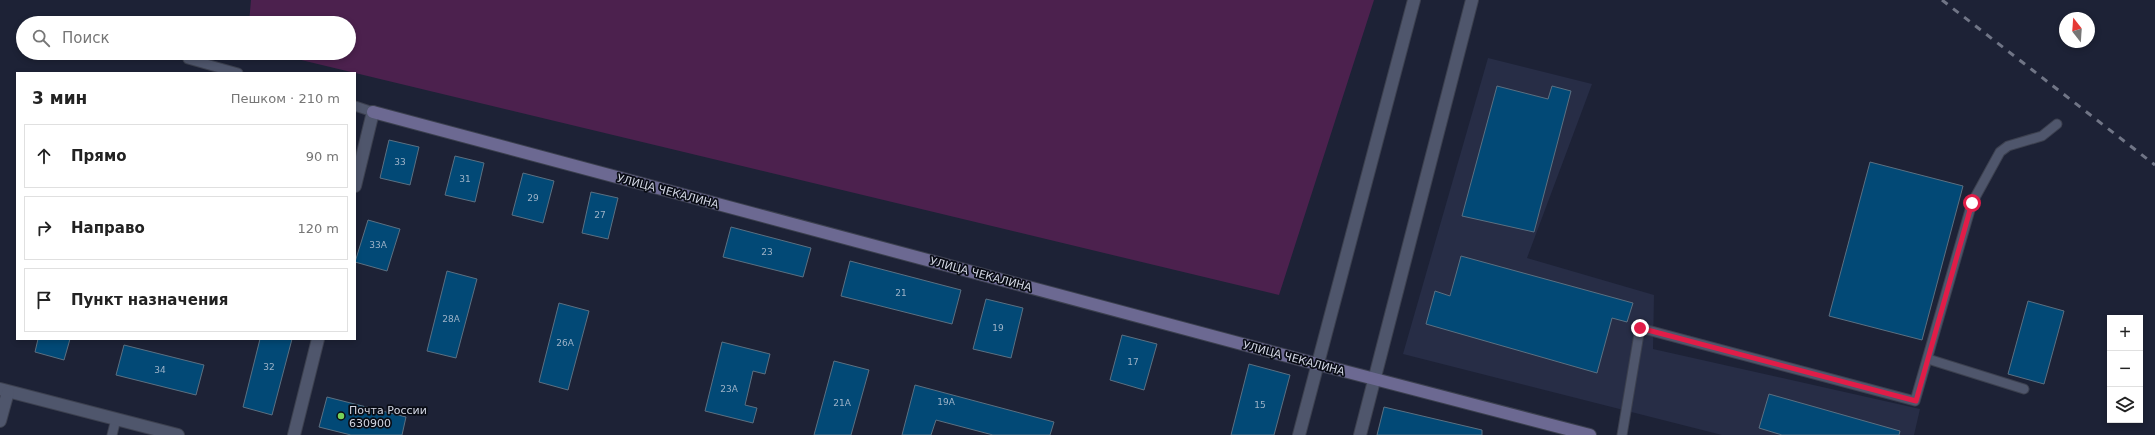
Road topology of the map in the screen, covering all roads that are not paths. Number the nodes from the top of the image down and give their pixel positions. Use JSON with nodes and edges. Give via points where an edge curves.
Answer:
{"nodes":[{"id":1,"x":1414,"y":0,"type":"edge"},
{"id":2,"x":1472,"y":0,"type":"edge"},
{"id":3,"x":191,"y":60,"type":"edge"},
{"id":4,"x":232,"y":72,"type":"edge"},
{"id":5,"x":356,"y":106,"type":"edge"},
{"id":6,"x":373,"y":112,"type":"junction"},
{"id":7,"x":2057,"y":124,"type":"dead end"},
{"id":8,"x":356,"y":182,"type":"edge"},
{"id":9,"x":318,"y":340,"type":"edge"},
{"id":10,"x":1928,"y":359,"type":"junction"},
{"id":11,"x":1317,"y":364,"type":"junction"},
{"id":12,"x":1374,"y":379,"type":"junction"},
{"id":13,"x":2024,"y":389,"type":"dead end"},
{"id":14,"x":4,"y":390,"type":"edge"},
{"id":15,"x":116,"y":419,"type":"junction"},
{"id":16,"x":0,"y":421,"type":"edge"},
{"id":17,"x":112,"y":435,"type":"edge"},
{"id":18,"x":178,"y":435,"type":"edge"},
{"id":19,"x":294,"y":435,"type":"edge"},
{"id":20,"x":1299,"y":435,"type":"edge"},
{"id":21,"x":1360,"y":435,"type":"edge"},
{"id":22,"x":1590,"y":435,"type":"edge"},
{"id":23,"x":1622,"y":435,"type":"edge"}],
"edges":[{"from":1,"to":11,"type":"street"},
{"from":2,"to":12,"type":"street"},
{"from":3,"to":4,"type":"lane"},
{"from":5,"to":6,"type":"lane"},
{"from":6,"to":8,"type":"street"},
{"from":6,"to":11,"type":"main road","name":"УЛИЦА ЧЕКАЛИНА"},
{"from":7,"to":10,"type":"lane","via":[[2042,136],[2008,146],[2000,152],[1972,203]]},
{"from":9,"to":19,"type":"street"},
{"from":10,"to":13,"type":"lane"},
{"from":10,"to":23,"type":"lane","via":[[1916,401],[1640,328]]},
{"from":11,"to":12,"type":"main road","name":"УЛИЦА ЧЕКАЛИНА"},
{"from":11,"to":20,"type":"street"},
{"from":12,"to":21,"type":"street"},
{"from":12,"to":22,"type":"main road","name":"УЛИЦА ЧЕКАЛИНА"},
{"from":14,"to":15,"type":"street"},
{"from":14,"to":16,"type":"street"},
{"from":15,"to":17,"type":"lane"},
{"from":15,"to":18,"type":"street"}]}
